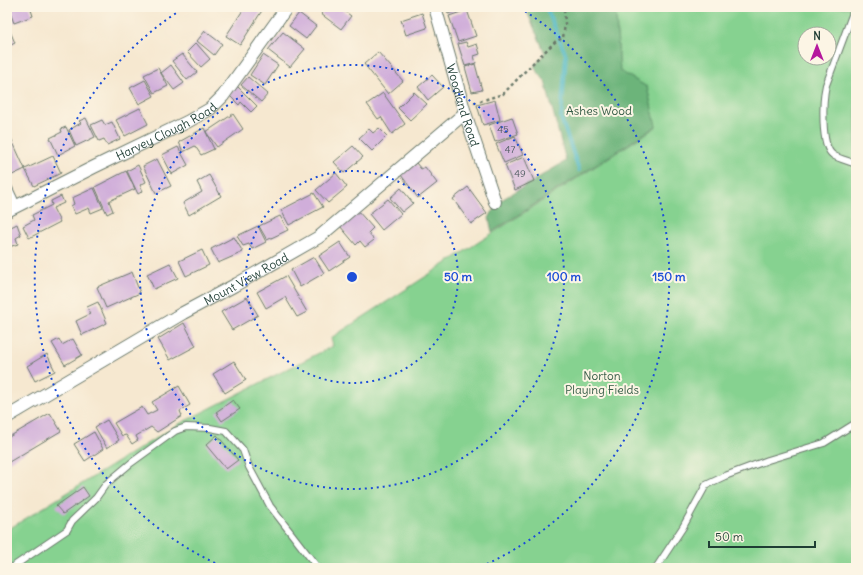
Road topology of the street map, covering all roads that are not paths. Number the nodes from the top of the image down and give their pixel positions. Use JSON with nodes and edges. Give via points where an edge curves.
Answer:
{"nodes":[{"id":1,"x":287,"y":7,"type":"edge"},
{"id":2,"x":435,"y":7,"type":"edge"},
{"id":3,"x":855,"y":7,"type":"edge"},
{"id":4,"x":465,"y":110,"type":"junction"},
{"id":5,"x":856,"y":164,"type":"edge"},
{"id":6,"x":7,"y":184,"type":"edge"},
{"id":7,"x":495,"y":202,"type":"dead end"},
{"id":8,"x":12,"y":208,"type":"edge"},
{"id":9,"x":7,"y":417,"type":"edge"},
{"id":10,"x":856,"y":423,"type":"edge"},
{"id":11,"x":11,"y":568,"type":"edge"},
{"id":12,"x":318,"y":568,"type":"edge"},
{"id":13,"x":656,"y":568,"type":"edge"}],
"edges":[{"from":1,"to":8,"type":"street","name":"Harvey Clough Road","via":[[223,96],[210,109]]},
{"from":2,"to":4,"type":"street","name":"Woodland Road"},
{"from":3,"to":5,"type":"lane","via":[[826,85],[824,127],[829,151]]},
{"from":4,"to":7,"type":"street","name":"Woodland Road"},
{"from":4,"to":9,"type":"street","name":"Mount View Road","via":[[319,237],[183,312]]},
{"from":6,"to":8,"type":"lane"},
{"from":10,"to":13,"type":"lane","via":[[824,443],[747,468],[706,485]]},
{"from":11,"to":12,"type":"lane","via":[[67,530],[72,521],[96,498],[106,484],[126,467],[186,427],[226,431],[242,450],[270,506]]}]}
